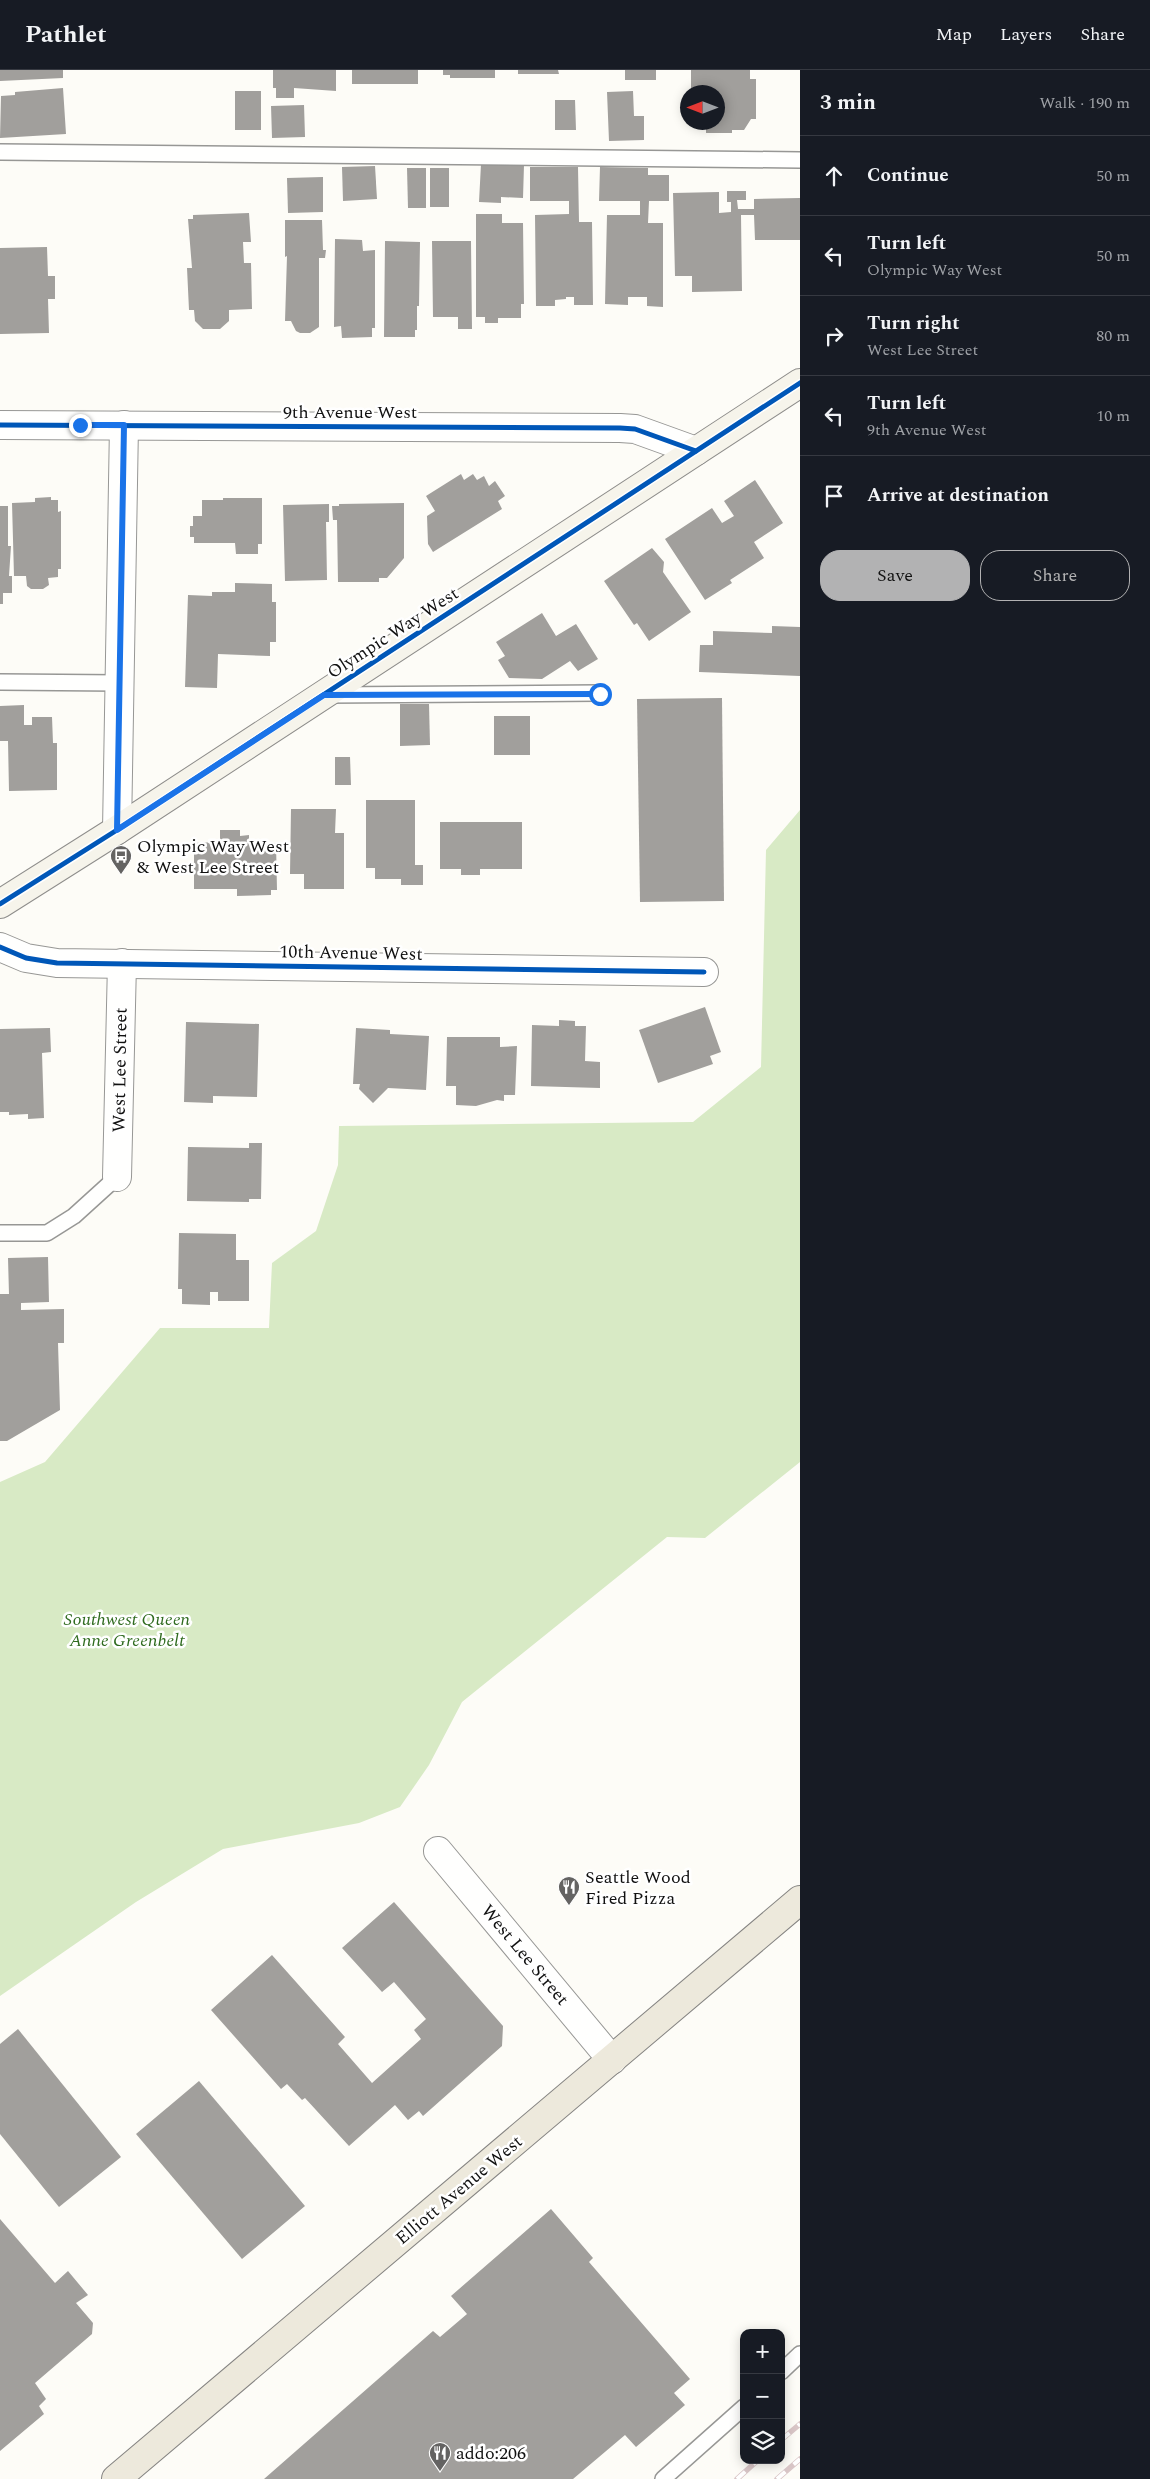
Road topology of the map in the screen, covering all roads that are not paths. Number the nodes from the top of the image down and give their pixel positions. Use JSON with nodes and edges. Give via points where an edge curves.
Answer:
{"nodes":[{"id":1,"x":0,"y":152,"type":"edge"},
{"id":2,"x":800,"y":160,"type":"edge"},
{"id":3,"x":793,"y":394,"type":"edge"},
{"id":4,"x":0,"y":425,"type":"edge"},
{"id":5,"x":124,"y":425,"type":"junction"},
{"id":6,"x":696,"y":451,"type":"junction"},
{"id":7,"x":0,"y":682,"type":"edge"},
{"id":8,"x":119,"y":683,"type":"junction"},
{"id":9,"x":600,"y":694,"type":"dead end"},
{"id":10,"x":324,"y":695,"type":"junction"},
{"id":11,"x":117,"y":830,"type":"junction"},
{"id":12,"x":0,"y":904,"type":"edge"},
{"id":13,"x":0,"y":947,"type":"edge"},
{"id":14,"x":122,"y":963,"type":"junction"},
{"id":15,"x":704,"y":972,"type":"dead end"},
{"id":16,"x":117,"y":1177,"type":"joint"},
{"id":17,"x":0,"y":1233,"type":"edge"},
{"id":18,"x":438,"y":1851,"type":"dead end"},
{"id":19,"x":800,"y":1900,"type":"edge"},
{"id":20,"x":612,"y":2060,"type":"junction"},
{"id":21,"x":800,"y":2354,"type":"edge"},
{"id":22,"x":785,"y":2368,"type":"edge"},
{"id":23,"x":740,"y":2411,"type":"edge"},
{"id":24,"x":116,"y":2479,"type":"edge"},
{"id":25,"x":663,"y":2479,"type":"edge"}],
"edges":[{"from":1,"to":2,"type":"lane"},
{"from":3,"to":6,"type":"street","name":"Olympic Way West"},
{"from":4,"to":5,"type":"street","name":"9th Avenue West"},
{"from":5,"to":6,"type":"street","name":"9th Avenue West","via":[[620,428],[635,429]]},
{"from":5,"to":8,"type":"street"},
{"from":6,"to":10,"type":"street","name":"Olympic Way West"},
{"from":7,"to":8,"type":"lane"},
{"from":8,"to":11,"type":"street"},
{"from":9,"to":10,"type":"lane"},
{"from":10,"to":11,"type":"street","name":"Olympic Way West"},
{"from":11,"to":12,"type":"street","name":"Olympic Way West"},
{"from":13,"to":14,"type":"street","name":"10th Avenue West","via":[[26,958],[57,963]]},
{"from":14,"to":15,"type":"street","name":"10th Avenue West"},
{"from":14,"to":16,"type":"street","name":"West Lee Street"},
{"from":16,"to":17,"type":"lane","via":[[74,1216],[47,1233]]},
{"from":18,"to":20,"type":"street","name":"West Lee Street"},
{"from":19,"to":20,"type":"main road","name":"Elliott Avenue West"},
{"from":20,"to":24,"type":"main road","name":"Elliott Avenue West"},
{"from":21,"to":22,"type":"lane"},
{"from":23,"to":25,"type":"lane"}]}
